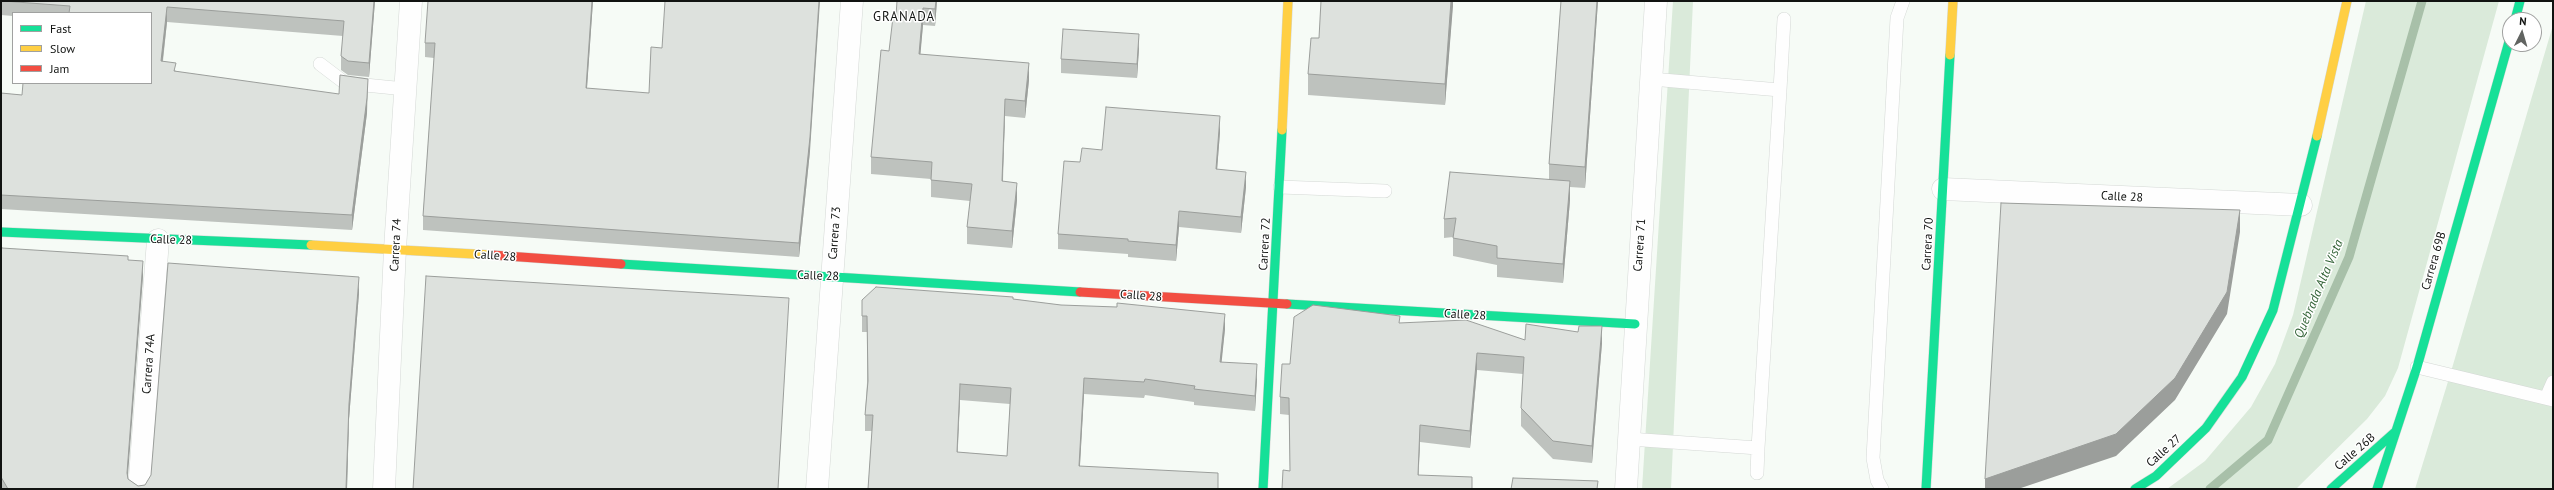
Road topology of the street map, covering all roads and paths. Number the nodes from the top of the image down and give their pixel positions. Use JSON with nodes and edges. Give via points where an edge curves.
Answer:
{"nodes":[{"id":1,"x":411,"y":1,"type":"edge"},
{"id":2,"x":852,"y":1,"type":"edge"},
{"id":3,"x":1288,"y":1,"type":"edge"},
{"id":4,"x":1656,"y":1,"type":"edge"},
{"id":5,"x":1903,"y":1,"type":"edge"},
{"id":6,"x":1953,"y":1,"type":"edge"},
{"id":7,"x":2347,"y":1,"type":"edge"},
{"id":8,"x":2520,"y":1,"type":"edge"},
{"id":9,"x":2517,"y":12,"type":"edge"},
{"id":10,"x":1784,"y":19,"type":"dead end"},
{"id":11,"x":2506,"y":52,"type":"edge"},
{"id":12,"x":320,"y":64,"type":"dead end"},
{"id":13,"x":1651,"y":79,"type":"junction"},
{"id":14,"x":405,"y":89,"type":"junction"},
{"id":15,"x":1780,"y":90,"type":"junction"},
{"id":16,"x":1280,"y":187,"type":"junction"},
{"id":17,"x":1943,"y":189,"type":"junction"},
{"id":18,"x":1385,"y":192,"type":"dead end"},
{"id":19,"x":2301,"y":205,"type":"junction"},
{"id":20,"x":1,"y":232,"type":"edge"},
{"id":21,"x":158,"y":240,"type":"junction"},
{"id":22,"x":395,"y":249,"type":"junction"},
{"id":23,"x":832,"y":276,"type":"junction"},
{"id":24,"x":1274,"y":304,"type":"junction"},
{"id":25,"x":1635,"y":324,"type":"junction"},
{"id":26,"x":2417,"y":367,"type":"junction"},
{"id":27,"x":2553,"y":382,"type":"edge"},
{"id":28,"x":2549,"y":399,"type":"edge"},
{"id":29,"x":2395,"y":432,"type":"junction"},
{"id":30,"x":1629,"y":439,"type":"junction"},
{"id":31,"x":1929,"y":447,"type":"junction"},
{"id":32,"x":1758,"y":448,"type":"junction"},
{"id":33,"x":1757,"y":473,"type":"dead end"},
{"id":34,"x":1915,"y":482,"type":"dead end"},
{"id":35,"x":139,"y":489,"type":"edge"},
{"id":36,"x":384,"y":489,"type":"edge"},
{"id":37,"x":817,"y":489,"type":"edge"},
{"id":38,"x":1263,"y":489,"type":"edge"},
{"id":39,"x":1626,"y":489,"type":"edge"},
{"id":40,"x":1882,"y":489,"type":"edge"},
{"id":41,"x":1926,"y":489,"type":"edge"},
{"id":42,"x":2135,"y":489,"type":"edge"},
{"id":43,"x":2331,"y":489,"type":"edge"},
{"id":44,"x":2377,"y":489,"type":"edge"}],
"edges":[{"from":1,"to":14,"type":"street","name":"Carrera 74"},
{"from":2,"to":23,"type":"street","name":"Carrera 73"},
{"from":3,"to":16,"type":"street","name":"Carrera 72"},
{"from":4,"to":13,"type":"street","name":"Carrera 71"},
{"from":5,"to":40,"type":"lane","via":[[1897,18],[1873,458],[1877,480]]},
{"from":6,"to":17,"type":"street","name":"Carrera 70"},
{"from":7,"to":19,"type":"street"},
{"from":8,"to":9,"type":"street"},
{"from":10,"to":15,"type":"lane"},
{"from":11,"to":26,"type":"street","name":"Carrera 69B"},
{"from":12,"to":14,"type":"lane","via":[[345,83]]},
{"from":13,"to":15,"type":"lane"},
{"from":13,"to":25,"type":"street","name":"Carrera 71"},
{"from":14,"to":22,"type":"street","name":"Carrera 74"},
{"from":15,"to":32,"type":"lane"},
{"from":16,"to":18,"type":"lane"},
{"from":16,"to":24,"type":"street","name":"Carrera 72"},
{"from":17,"to":19,"type":"street","name":"Calle 28"},
{"from":17,"to":31,"type":"street","name":"Carrera 70"},
{"from":19,"to":42,"type":"street","name":"Calle 27","via":[[2273,310],[2242,376],[2206,428],[2156,476]]},
{"from":20,"to":21,"type":"street","name":"Calle 28"},
{"from":21,"to":22,"type":"street","name":"Calle 28"},
{"from":21,"to":35,"type":"street","name":"Carrera 74A"},
{"from":22,"to":23,"type":"street","name":"Calle 28"},
{"from":22,"to":36,"type":"street","name":"Carrera 74"},
{"from":23,"to":24,"type":"street","name":"Calle 28"},
{"from":23,"to":37,"type":"street","name":"Carrera 73"},
{"from":24,"to":25,"type":"street","name":"Calle 28"},
{"from":24,"to":38,"type":"street","name":"Carrera 72"},
{"from":25,"to":30,"type":"street","name":"Carrera 71"},
{"from":26,"to":28,"type":"lane"},
{"from":26,"to":29,"type":"street","name":"Carrera 69B"},
{"from":27,"to":28,"type":"lane"},
{"from":29,"to":43,"type":"street","name":"Calle 26B"},
{"from":29,"to":44,"type":"street","name":"Carrera 69B"},
{"from":30,"to":32,"type":"lane"},
{"from":30,"to":39,"type":"street","name":"Carrera 71"},
{"from":31,"to":34,"type":"street"},
{"from":31,"to":41,"type":"street","name":"Carrera 70"},
{"from":32,"to":33,"type":"lane"}]}
